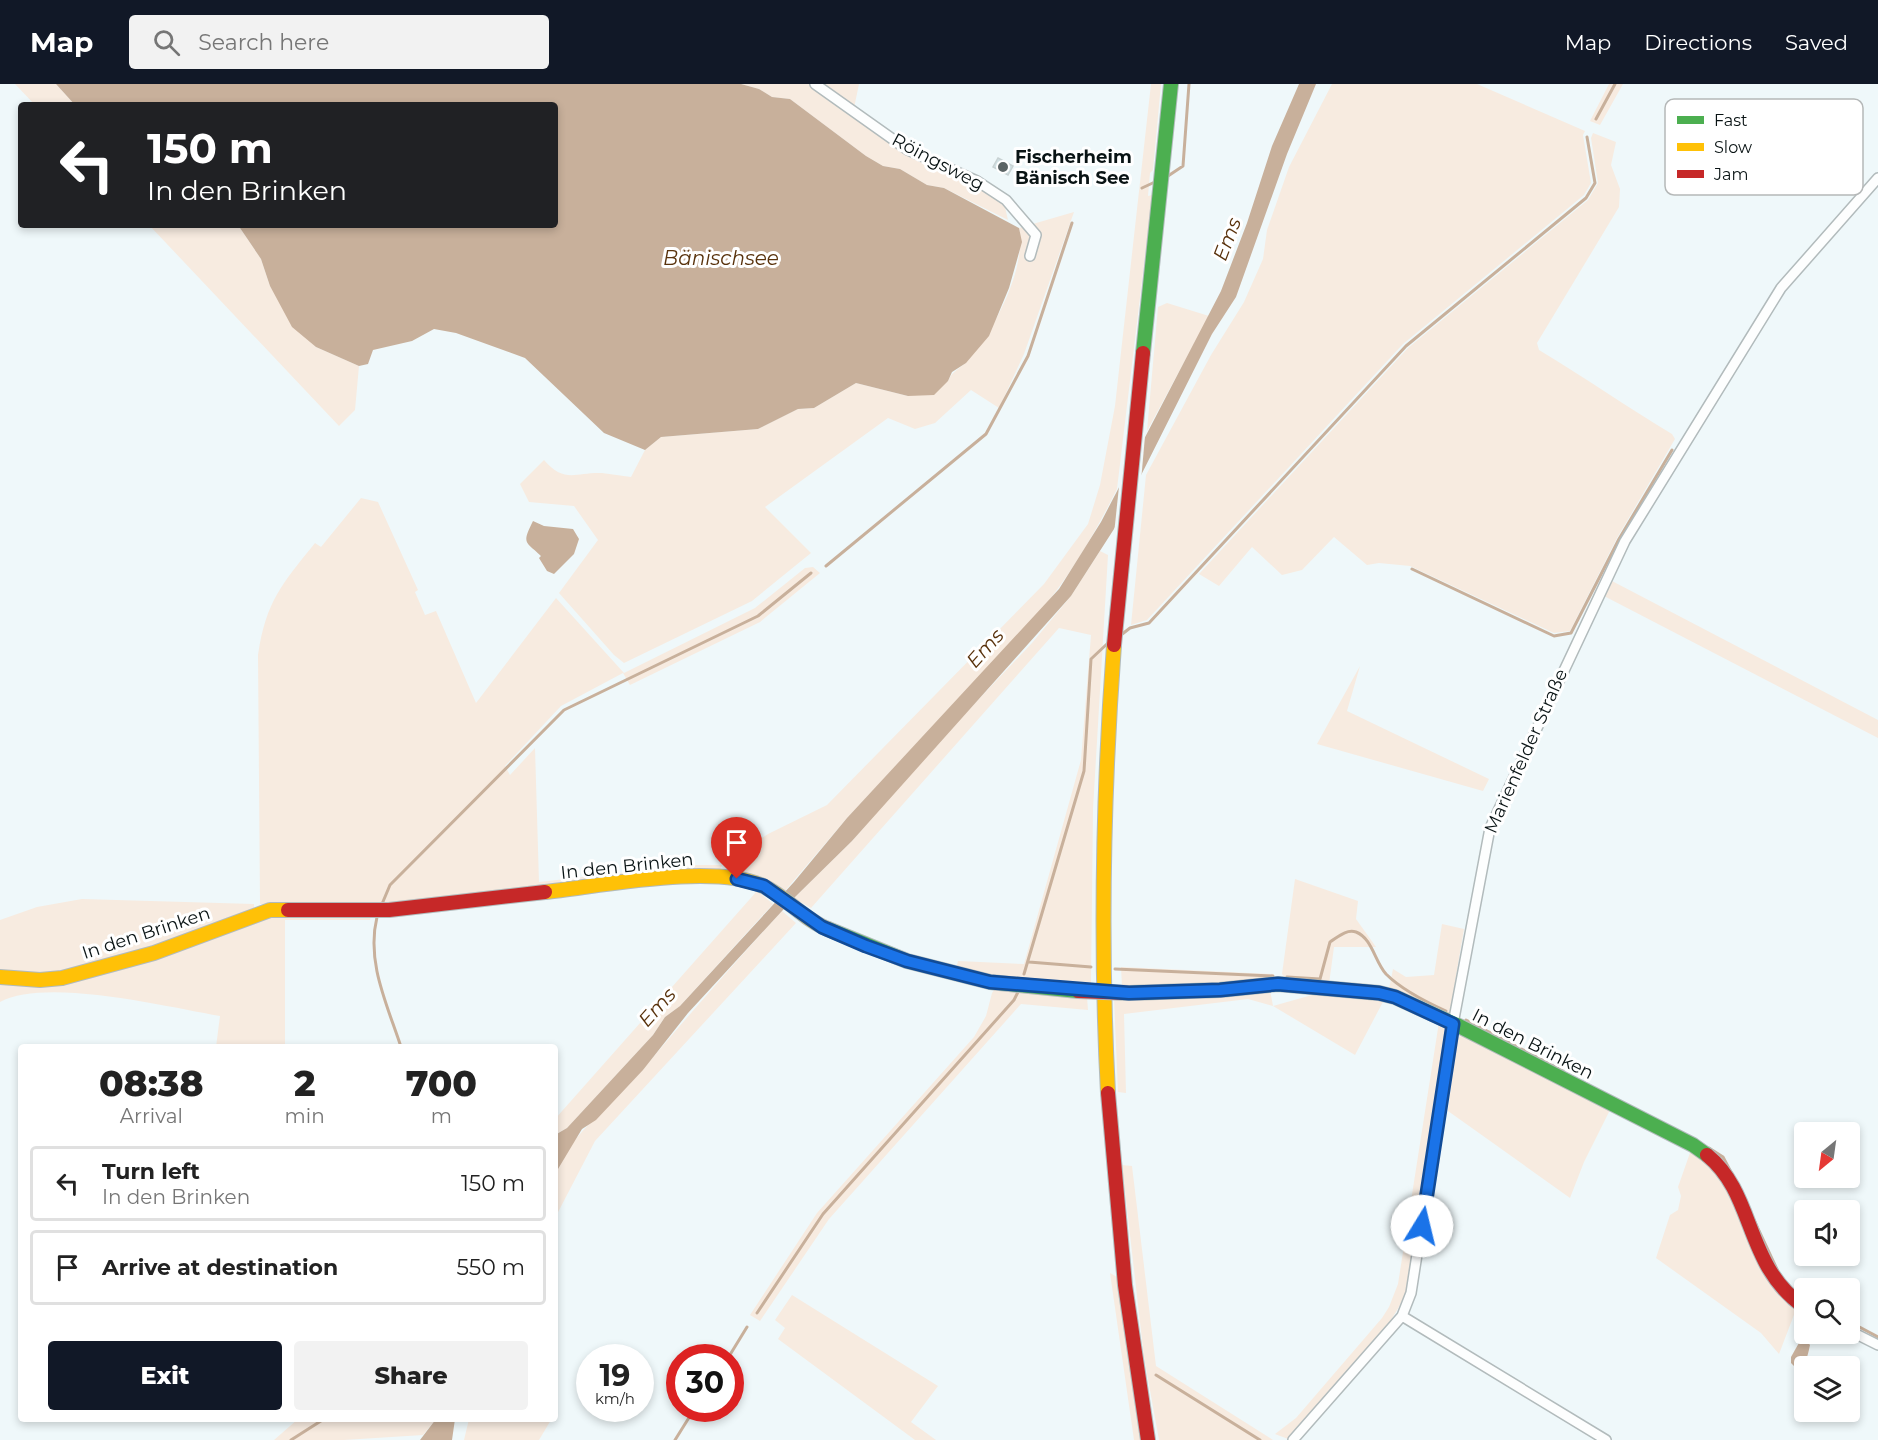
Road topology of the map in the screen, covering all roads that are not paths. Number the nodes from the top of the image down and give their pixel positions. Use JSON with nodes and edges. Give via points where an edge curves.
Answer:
{"nodes":[{"id":1,"x":816,"y":84,"type":"edge"},
{"id":2,"x":1172,"y":84,"type":"edge"},
{"id":3,"x":1878,"y":178,"type":"edge"},
{"id":4,"x":1030,"y":256,"type":"dead end"},
{"id":5,"x":0,"y":977,"type":"edge"},
{"id":6,"x":1453,"y":1024,"type":"junction"},
{"id":7,"x":1794,"y":1299,"type":"edge"},
{"id":8,"x":1402,"y":1316,"type":"junction"},
{"id":9,"x":1860,"y":1335,"type":"edge"},
{"id":10,"x":1878,"y":1345,"type":"edge"},
{"id":11,"x":1148,"y":1440,"type":"edge"},
{"id":12,"x":1293,"y":1440,"type":"edge"},
{"id":13,"x":1606,"y":1440,"type":"edge"}],
"edges":[{"from":1,"to":4,"type":"street","name":"Röingsweg","via":[[908,150],[962,173],[1006,200],[1036,236]]},
{"from":2,"to":11,"type":"street","via":[[1120,577],[1104,811],[1109,1125]]},
{"from":3,"to":6,"type":"street","name":"Marienfelder Straße","via":[[1781,288],[1625,541],[1487,835]]},
{"from":5,"to":6,"type":"street","name":"In den Brinken","bridge":true,"via":[[62,978],[154,953],[270,910],[389,910],[691,876],[723,876],[775,893],[822,927],[907,961],[990,982],[1129,993],[1278,984],[1379,993]]},
{"from":6,"to":7,"type":"street","name":"In den Brinken","via":[[1709,1156],[1724,1172],[1778,1286]]},
{"from":6,"to":8,"type":"street","name":"Marienfelder Straße","via":[[1411,1293]]},
{"from":8,"to":12,"type":"street","name":"Marienfelder Straße"},
{"from":8,"to":13,"type":"street"},
{"from":9,"to":10,"type":"street"}]}
